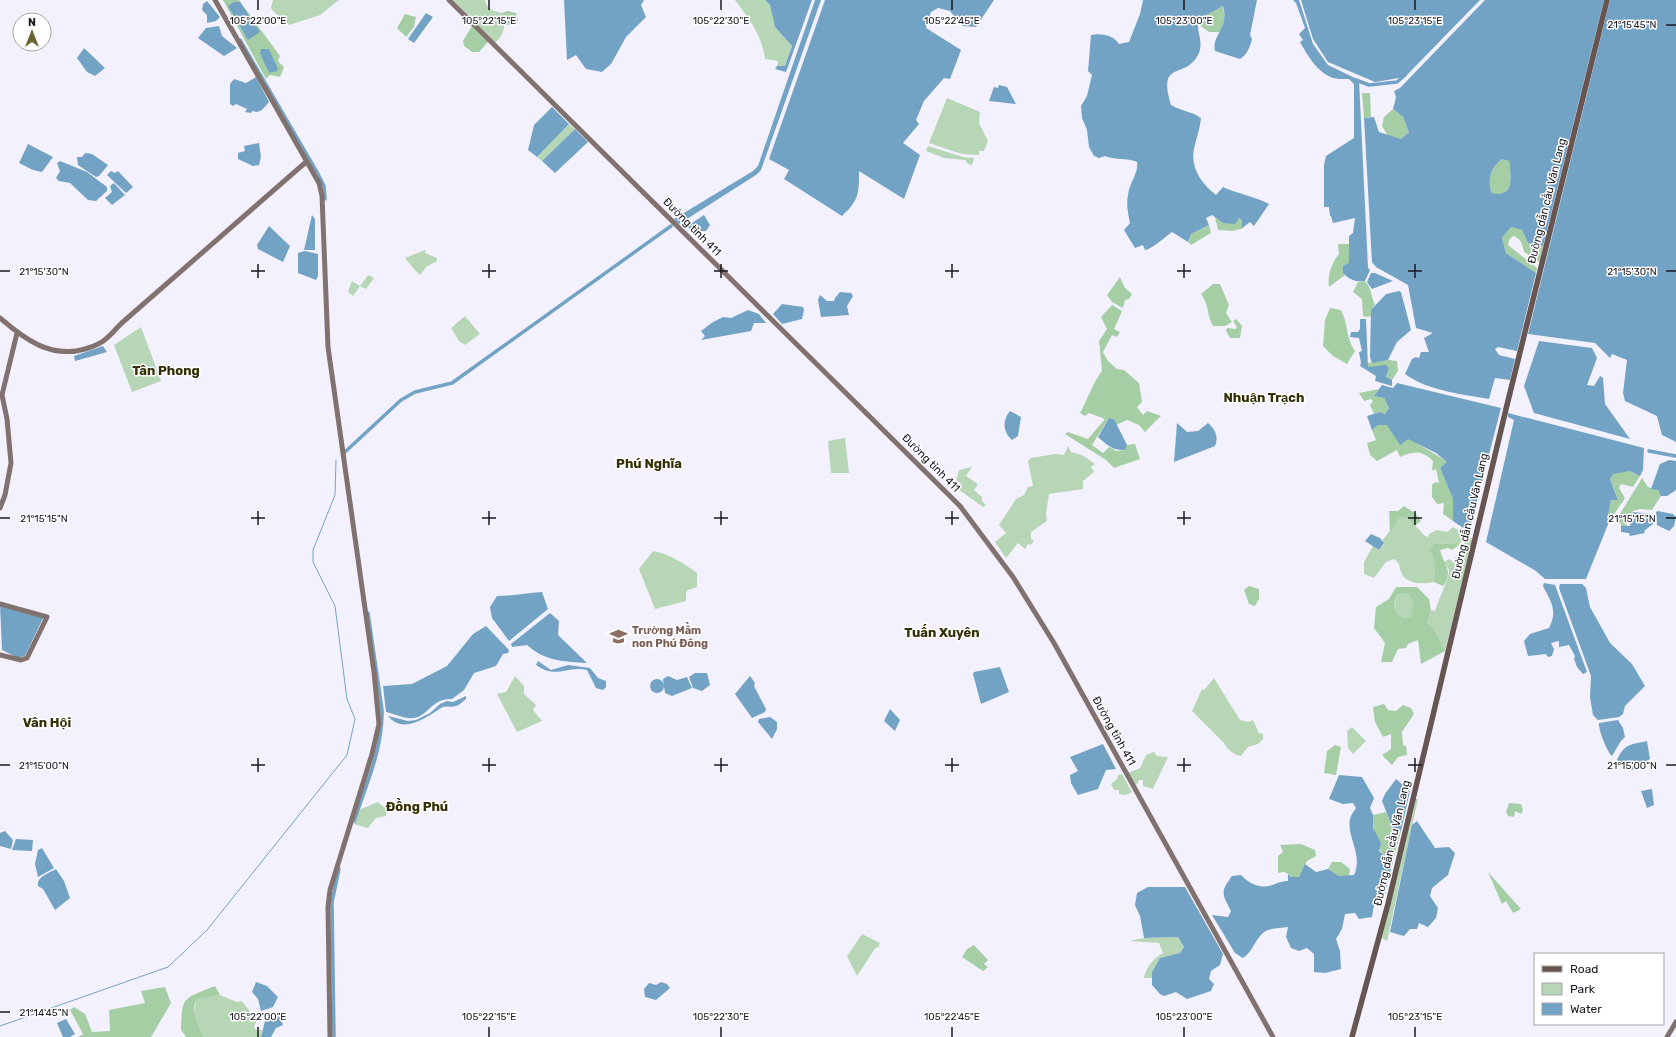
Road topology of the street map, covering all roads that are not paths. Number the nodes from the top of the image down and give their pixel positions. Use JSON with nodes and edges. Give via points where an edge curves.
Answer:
{"nodes":[{"id":1,"x":215,"y":0,"type":"edge"},
{"id":2,"x":449,"y":0,"type":"edge"},
{"id":3,"x":1607,"y":0,"type":"edge"},
{"id":4,"x":306,"y":162,"type":"junction"},
{"id":5,"x":0,"y":318,"type":"edge"},
{"id":6,"x":17,"y":332,"type":"junction"},
{"id":7,"x":0,"y":508,"type":"edge"},
{"id":8,"x":0,"y":604,"type":"edge"},
{"id":9,"x":0,"y":655,"type":"edge"},
{"id":10,"x":1676,"y":1022,"type":"edge"},
{"id":11,"x":330,"y":1037,"type":"edge"},
{"id":12,"x":1273,"y":1037,"type":"edge"},
{"id":13,"x":1352,"y":1037,"type":"edge"},
{"id":14,"x":1667,"y":1037,"type":"edge"}],
"edges":[{"from":1,"to":4,"type":"main road"},
{"from":2,"to":12,"type":"main road","name":"Đường tỉnh 411","via":[[960,506],[1014,577],[1054,643]]},
{"from":3,"to":13,"type":"main road","name":"Đường dẫn cầu Văn Lang","via":[[1388,904]]},
{"from":4,"to":6,"type":"main road","via":[[107,338],[91,348],[67,353],[55,352]]},
{"from":4,"to":11,"type":"main road","via":[[319,183],[322,196],[328,347],[374,672],[379,724],[330,890]]},
{"from":5,"to":6,"type":"main road"},
{"from":6,"to":7,"type":"main road","via":[[2,395],[11,463]]},
{"from":8,"to":9,"type":"main road","via":[[46,617],[26,658],[21,660]]},
{"from":10,"to":14,"type":"main road"}]}
